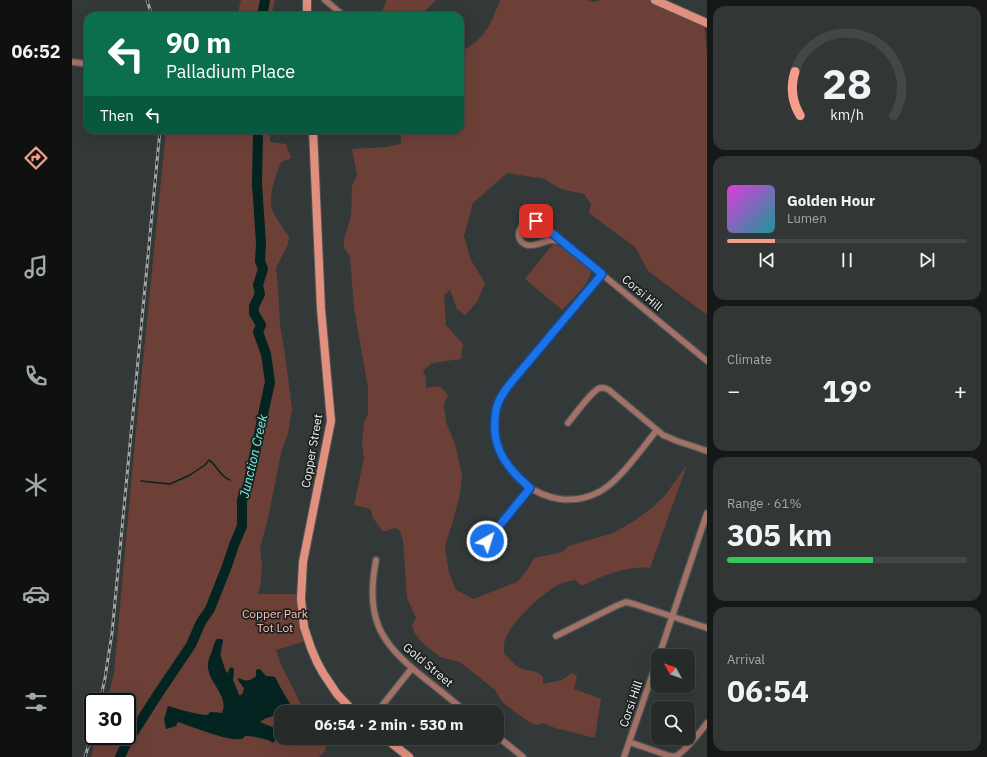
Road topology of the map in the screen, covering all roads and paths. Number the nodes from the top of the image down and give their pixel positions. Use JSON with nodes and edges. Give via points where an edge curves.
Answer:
{"nodes":[{"id":1,"x":307,"y":0,"type":"edge"},
{"id":2,"x":325,"y":0,"type":"edge"},
{"id":3,"x":655,"y":0,"type":"edge"},
{"id":4,"x":307,"y":12,"type":"edge"},
{"id":5,"x":339,"y":12,"type":"edge"},
{"id":6,"x":707,"y":23,"type":"edge"},
{"id":7,"x":72,"y":62,"type":"edge"},
{"id":8,"x":84,"y":64,"type":"edge"},
{"id":9,"x":313,"y":134,"type":"edge"},
{"id":10,"x":563,"y":242,"type":"junction"},
{"id":11,"x":602,"y":274,"type":"junction"},
{"id":12,"x":707,"y":361,"type":"edge"},
{"id":13,"x":568,"y":423,"type":"dead end"},
{"id":14,"x":657,"y":430,"type":"junction"},
{"id":15,"x":707,"y":451,"type":"edge"},
{"id":16,"x":530,"y":488,"type":"junction"},
{"id":17,"x":707,"y":513,"type":"edge"},
{"id":18,"x":487,"y":541,"type":"dead end"},
{"id":19,"x":376,"y":560,"type":"dead end"},
{"id":20,"x":672,"y":617,"type":"junction"},
{"id":21,"x":707,"y":628,"type":"edge"},
{"id":22,"x":556,"y":636,"type":"dead end"},
{"id":23,"x":661,"y":649,"type":"edge"},
{"id":24,"x":412,"y":668,"type":"junction"},
{"id":25,"x":651,"y":678,"type":"edge"},
{"id":26,"x":348,"y":705,"type":"edge"},
{"id":27,"x":383,"y":705,"type":"edge"},
{"id":28,"x":457,"y":705,"type":"edge"},
{"id":29,"x":707,"y":723,"type":"edge"},
{"id":30,"x":504,"y":742,"type":"edge"},
{"id":31,"x":629,"y":742,"type":"junction"},
{"id":32,"x":394,"y":745,"type":"edge"},
{"id":33,"x":409,"y":757,"type":"edge"},
{"id":34,"x":523,"y":757,"type":"edge"},
{"id":35,"x":624,"y":757,"type":"edge"}],
"edges":[{"from":1,"to":4,"type":"street"},
{"from":2,"to":5,"type":"street"},
{"from":3,"to":6,"type":"street"},
{"from":7,"to":8,"type":"street"},
{"from":9,"to":26,"type":"street","name":"Copper Street","via":[[321,308],[331,421],[303,562],[301,600],[304,627],[317,662]]},
{"from":10,"to":10,"type":"street","name":"Corsi Hill","via":[[551,240],[533,246],[526,245],[520,240],[518,231],[526,222],[536,221]]},
{"from":10,"to":11,"type":"street","name":"Corsi Hill"},
{"from":11,"to":12,"type":"street","name":"Corsi Hill"},
{"from":11,"to":16,"type":"street","via":[[500,397],[494,427],[497,444],[509,468]]},
{"from":13,"to":14,"type":"street","via":[[593,393],[604,388]]},
{"from":14,"to":15,"type":"street","via":[[677,441]]},
{"from":14,"to":16,"type":"street","via":[[613,482],[599,492],[567,500],[549,497]]},
{"from":16,"to":18,"type":"street"},
{"from":17,"to":20,"type":"street","name":"Corsi Hill"},
{"from":19,"to":24,"type":"street","name":"Gold Street","via":[[372,596],[378,625],[394,652]]},
{"from":20,"to":21,"type":"street"},
{"from":20,"to":22,"type":"street","via":[[626,602]]},
{"from":20,"to":23,"type":"street","name":"Corsi Hill"},
{"from":24,"to":27,"type":"street"},
{"from":24,"to":28,"type":"street","name":"Gold Street"},
{"from":25,"to":31,"type":"street","name":"Corsi Hill"},
{"from":29,"to":31,"type":"street","via":[[683,751],[674,757]]},
{"from":30,"to":34,"type":"street"},
{"from":31,"to":35,"type":"street","name":"Corsi Hill"},
{"from":32,"to":33,"type":"street"}]}
